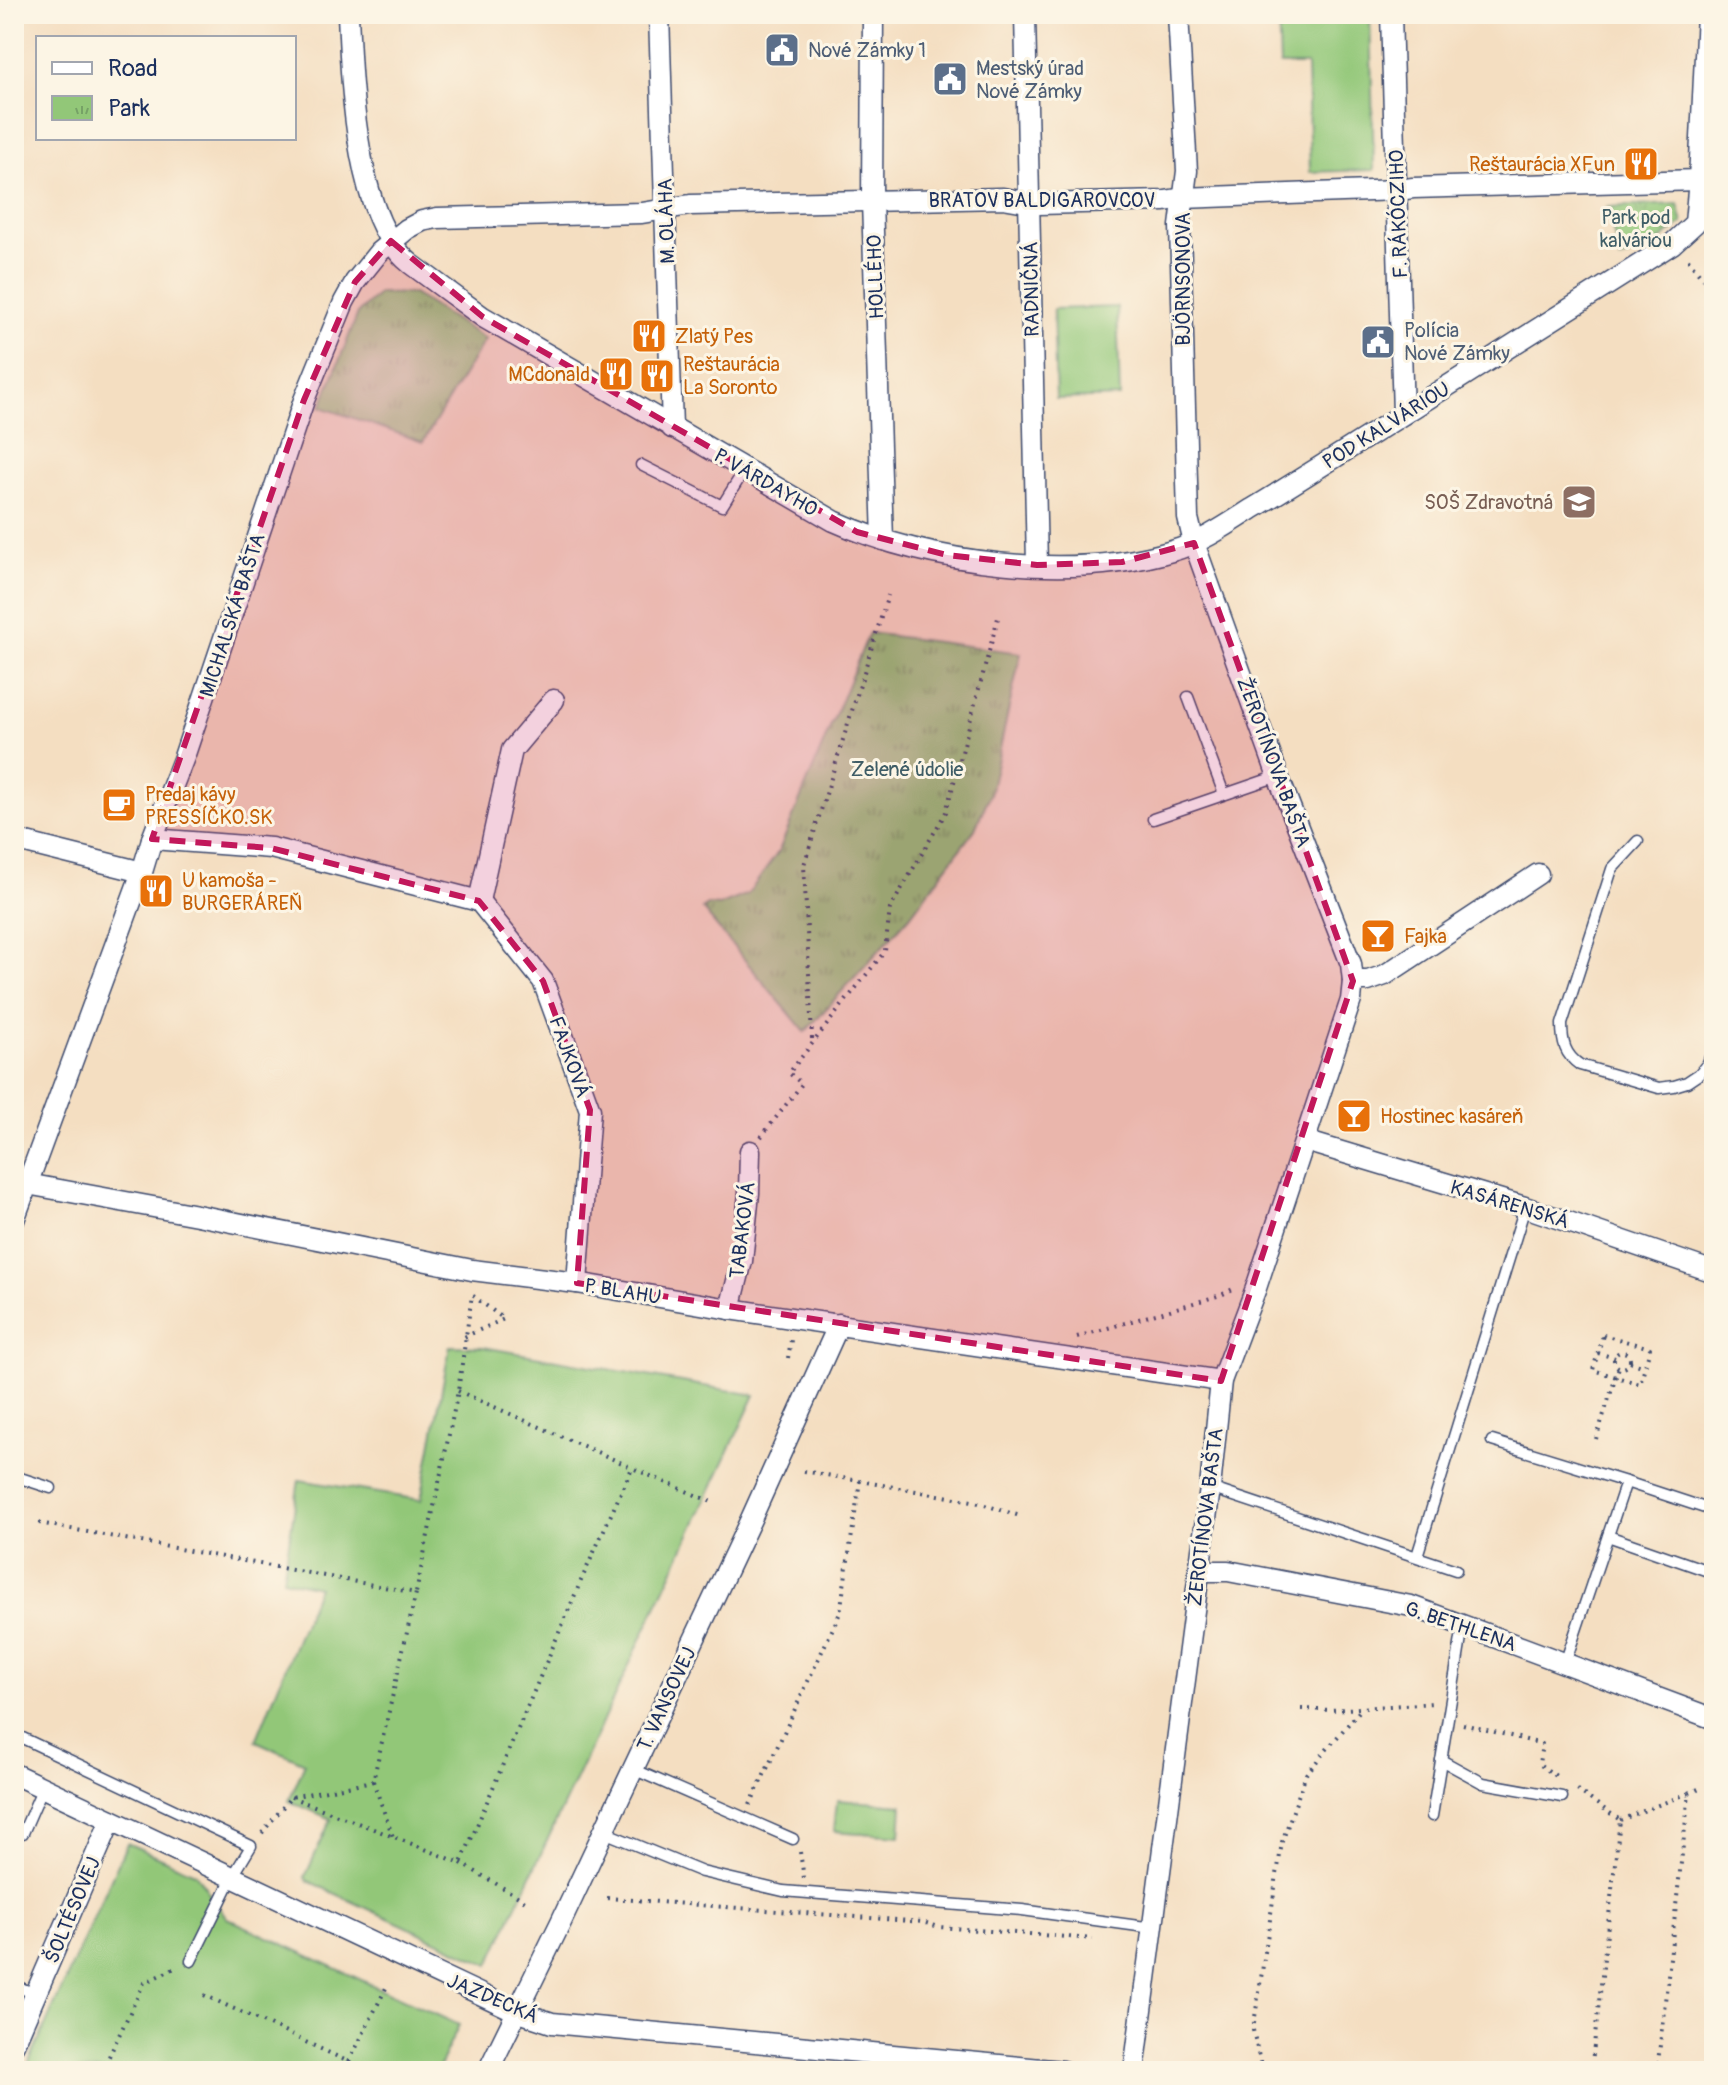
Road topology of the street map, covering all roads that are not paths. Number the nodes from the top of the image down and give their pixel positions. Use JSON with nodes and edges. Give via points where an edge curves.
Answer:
{"nodes":[{"id":1,"x":348,"y":14,"type":"edge"},
{"id":2,"x":659,"y":14,"type":"edge"},
{"id":3,"x":873,"y":14,"type":"edge"},
{"id":4,"x":1025,"y":14,"type":"edge"},
{"id":5,"x":1178,"y":14,"type":"edge"},
{"id":6,"x":1391,"y":14,"type":"edge"},
{"id":7,"x":1707,"y":14,"type":"edge"},
{"id":8,"x":1699,"y":180,"type":"junction"},
{"id":9,"x":1398,"y":190,"type":"junction"},
{"id":10,"x":1183,"y":198,"type":"junction"},
{"id":11,"x":872,"y":201,"type":"junction"},
{"id":12,"x":1029,"y":202,"type":"junction"},
{"id":13,"x":665,"y":210,"type":"junction"},
{"id":14,"x":391,"y":241,"type":"junction"},
{"id":15,"x":1403,"y":414,"type":"junction"},
{"id":16,"x":672,"y":428,"type":"junction"},
{"id":17,"x":641,"y":465,"type":"dead end"},
{"id":18,"x":745,"y":469,"type":"junction"},
{"id":19,"x":883,"y":540,"type":"junction"},
{"id":20,"x":1194,"y":543,"type":"junction"},
{"id":21,"x":1037,"y":565,"type":"junction"},
{"id":22,"x":1188,"y":697,"type":"dead end"},
{"id":23,"x":554,"y":700,"type":"dead end"},
{"id":24,"x":1278,"y":776,"type":"junction"},
{"id":25,"x":1224,"y":794,"type":"junction"},
{"id":26,"x":1153,"y":819,"type":"dead end"},
{"id":27,"x":152,"y":839,"type":"junction"},
{"id":28,"x":14,"y":840,"type":"edge"},
{"id":29,"x":1638,"y":841,"type":"dead end"},
{"id":30,"x":142,"y":872,"type":"junction"},
{"id":31,"x":1538,"y":874,"type":"dead end"},
{"id":32,"x":479,"y":901,"type":"junction"},
{"id":33,"x":1353,"y":981,"type":"junction"},
{"id":34,"x":1714,"y":1046,"type":"edge"},
{"id":35,"x":1305,"y":1141,"type":"junction"},
{"id":36,"x":750,"y":1151,"type":"road end"},
{"id":37,"x":21,"y":1181,"type":"edge"},
{"id":38,"x":1525,"y":1207,"type":"junction"},
{"id":39,"x":14,"y":1220,"type":"edge"},
{"id":40,"x":1714,"y":1272,"type":"edge"},
{"id":41,"x":577,"y":1283,"type":"junction"},
{"id":42,"x":730,"y":1309,"type":"junction"},
{"id":43,"x":839,"y":1324,"type":"junction"},
{"id":44,"x":1221,"y":1381,"type":"junction"},
{"id":45,"x":1492,"y":1441,"type":"dead end"},
{"id":46,"x":14,"y":1476,"type":"edge"},
{"id":47,"x":1626,"y":1482,"type":"junction"},
{"id":48,"x":51,"y":1488,"type":"dead end"},
{"id":49,"x":1210,"y":1488,"type":"junction"},
{"id":50,"x":1714,"y":1511,"type":"edge"},
{"id":51,"x":1608,"y":1536,"type":"junction"},
{"id":52,"x":1417,"y":1556,"type":"junction"},
{"id":53,"x":1456,"y":1570,"type":"dead end"},
{"id":54,"x":1199,"y":1571,"type":"junction"},
{"id":55,"x":1714,"y":1573,"type":"edge"},
{"id":56,"x":1463,"y":1626,"type":"junction"},
{"id":57,"x":1565,"y":1663,"type":"junction"},
{"id":58,"x":1714,"y":1719,"type":"edge"},
{"id":59,"x":14,"y":1734,"type":"edge"},
{"id":60,"x":1441,"y":1760,"type":"junction"},
{"id":61,"x":633,"y":1769,"type":"junction"},
{"id":62,"x":14,"y":1774,"type":"edge"},
{"id":63,"x":43,"y":1787,"type":"junction"},
{"id":64,"x":1562,"y":1797,"type":"dead end"},
{"id":65,"x":1432,"y":1816,"type":"dead end"},
{"id":66,"x":111,"y":1820,"type":"junction"},
{"id":67,"x":604,"y":1832,"type":"junction"},
{"id":68,"x":23,"y":1833,"type":"dead end"},
{"id":69,"x":793,"y":1839,"type":"road end"},
{"id":70,"x":233,"y":1876,"type":"junction"},
{"id":71,"x":1153,"y":1928,"type":"junction"},
{"id":72,"x":191,"y":1961,"type":"road end"},
{"id":73,"x":14,"y":1985,"type":"edge"},
{"id":74,"x":35,"y":1994,"type":"junction"},
{"id":75,"x":516,"y":2011,"type":"junction"},
{"id":76,"x":14,"y":2044,"type":"edge"},
{"id":77,"x":488,"y":2071,"type":"edge"},
{"id":78,"x":1063,"y":2071,"type":"edge"},
{"id":79,"x":1134,"y":2071,"type":"edge"}],
"edges":[{"from":1,"to":14,"type":"street","via":[[366,180]]},
{"from":2,"to":13,"type":"street","name":"M. OLÁHA"},
{"from":3,"to":11,"type":"street","name":"HOLLÉHO"},
{"from":4,"to":12,"type":"street","name":"RADNIČNÁ"},
{"from":5,"to":10,"type":"street","name":"BJÖRNSONOVA","via":[[1187,171]]},
{"from":6,"to":9,"type":"street","name":"F. RÁKÓCZIHO"},
{"from":7,"to":8,"type":"street"},
{"from":8,"to":9,"type":"street","name":"BRATOV BALDIGAROVCOV"},
{"from":8,"to":15,"type":"street","name":"POD KALVÁRIOU","via":[[1695,223],[1672,244]]},
{"from":9,"to":10,"type":"street","name":"BRATOV BALDIGAROVCOV"},
{"from":9,"to":15,"type":"street","name":"F. RÁKÓCZIHO"},
{"from":10,"to":12,"type":"street","name":"BRATOV BALDIGAROVCOV"},
{"from":10,"to":20,"type":"street","name":"BJÖRNSONOVA","via":[[1187,502]]},
{"from":11,"to":12,"type":"street","name":"BRATOV BALDIGAROVCOV"},
{"from":11,"to":13,"type":"street","name":"BRATOV BALDIGAROVCOV"},
{"from":11,"to":19,"type":"street","name":"HOLLÉHO"},
{"from":12,"to":21,"type":"street","name":"RADNIČNÁ"},
{"from":13,"to":14,"type":"street","name":"BRATOV BALDIGAROVCOV","via":[[437,218],[422,221]]},
{"from":13,"to":16,"type":"street","name":"M. OLÁHA"},
{"from":14,"to":16,"type":"street","name":"P. VÁRDAYHO","via":[[401,256],[483,317]]},
{"from":14,"to":27,"type":"street","name":"MICHALSKÁ BAŠTA","via":[[344,302],[304,400]]},
{"from":15,"to":20,"type":"street","name":"POD KALVÁRIOU"},
{"from":16,"to":18,"type":"street","name":"P. VÁRDAYHO"},
{"from":17,"to":18,"type":"lane","via":[[722,506]]},
{"from":18,"to":19,"type":"street","name":"P. VÁRDAYHO","via":[[834,521]]},
{"from":19,"to":21,"type":"street","name":"P. VÁRDAYHO","via":[[947,555]]},
{"from":20,"to":21,"type":"street","name":"P. VÁRDAYHO","via":[[1122,562]]},
{"from":20,"to":24,"type":"street","name":"ŽEROTÍNOVA BAŠTA"},
{"from":22,"to":25,"type":"lane"},
{"from":23,"to":32,"type":"street","via":[[512,750]]},
{"from":24,"to":25,"type":"lane"},
{"from":24,"to":33,"type":"street","name":"ŽEROTÍNOVA BAŠTA"},
{"from":25,"to":26,"type":"lane"},
{"from":27,"to":30,"type":"street","name":"MICHALSKÁ BAŠTA"},
{"from":27,"to":32,"type":"street","via":[[271,848]]},
{"from":28,"to":30,"type":"street"},
{"from":29,"to":34,"type":"lane","via":[[1612,869],[1562,1024],[1565,1049],[1580,1065],[1659,1088],[1699,1074]]},
{"from":30,"to":37,"type":"street","name":"MICHALSKÁ BAŠTA"},
{"from":31,"to":33,"type":"street","via":[[1385,975]]},
{"from":32,"to":41,"type":"street","name":"FAJKOVÁ","via":[[543,981],[590,1110]]},
{"from":33,"to":35,"type":"street","name":"ŽEROTÍNOVA BAŠTA"},
{"from":35,"to":38,"type":"street","name":"KASÁRENSKÁ"},
{"from":35,"to":44,"type":"street","name":"ŽEROTÍNOVA BAŠTA"},
{"from":36,"to":42,"type":"street","name":"TABAKOVÁ","via":[[742,1261]]},
{"from":37,"to":39,"type":"street","name":"MICHALSKÁ BAŠTA"},
{"from":37,"to":41,"type":"street","name":"P. BLAHU","via":[[472,1270]]},
{"from":38,"to":40,"type":"street","name":"KASÁRENSKÁ"},
{"from":38,"to":52,"type":"lane"},
{"from":41,"to":42,"type":"street","name":"P. BLAHU"},
{"from":42,"to":43,"type":"street","name":"P. BLAHU"},
{"from":43,"to":44,"type":"street","name":"P. BLAHU"},
{"from":43,"to":61,"type":"street","name":"T. VANSOVEJ"},
{"from":44,"to":49,"type":"street","name":"ŽEROTÍNOVA BAŠTA"},
{"from":45,"to":47,"type":"lane"},
{"from":46,"to":48,"type":"lane"},
{"from":47,"to":50,"type":"lane"},
{"from":47,"to":51,"type":"lane"},
{"from":49,"to":52,"type":"lane"},
{"from":49,"to":54,"type":"street","name":"ŽEROTÍNOVA BAŠTA"},
{"from":51,"to":55,"type":"lane"},
{"from":51,"to":57,"type":"lane"},
{"from":52,"to":53,"type":"lane"},
{"from":54,"to":56,"type":"street","name":"G. BETHLENA","via":[[1228,1571],[1411,1606]]},
{"from":54,"to":71,"type":"street","name":"ŽEROTÍNOVA BAŠTA"},
{"from":56,"to":57,"type":"street","name":"G. BETHLENA"},
{"from":56,"to":60,"type":"lane"},
{"from":57,"to":58,"type":"street","name":"G. BETHLENA"},
{"from":59,"to":70,"type":"lane","via":[[251,1846]]},
{"from":60,"to":64,"type":"lane","via":[[1483,1783]]},
{"from":60,"to":65,"type":"lane"},
{"from":61,"to":67,"type":"street","name":"T. VANSOVEJ"},
{"from":61,"to":69,"type":"lane"},
{"from":62,"to":63,"type":"street","name":"JAZDECKÁ"},
{"from":63,"to":66,"type":"street","name":"JAZDECKÁ"},
{"from":63,"to":68,"type":"lane"},
{"from":66,"to":70,"type":"street","name":"JAZDECKÁ"},
{"from":66,"to":74,"type":"street","name":"ŠOLTÉSOVEJ"},
{"from":67,"to":71,"type":"lane","via":[[702,1872],[783,1891],[1022,1910]]},
{"from":67,"to":75,"type":"street","name":"T. VANSOVEJ"},
{"from":70,"to":72,"type":"lane"},
{"from":70,"to":75,"type":"street","name":"JAZDECKÁ"},
{"from":71,"to":79,"type":"street","name":"ŽEROTÍNOVA BAŠTA"},
{"from":73,"to":74,"type":"lane"},
{"from":74,"to":76,"type":"street","name":"ŠOLTÉSOVEJ"},
{"from":75,"to":77,"type":"street","name":"T. VANSOVEJ"},
{"from":75,"to":78,"type":"street","name":"JAZDECKÁ","via":[[552,2023]]}]}
